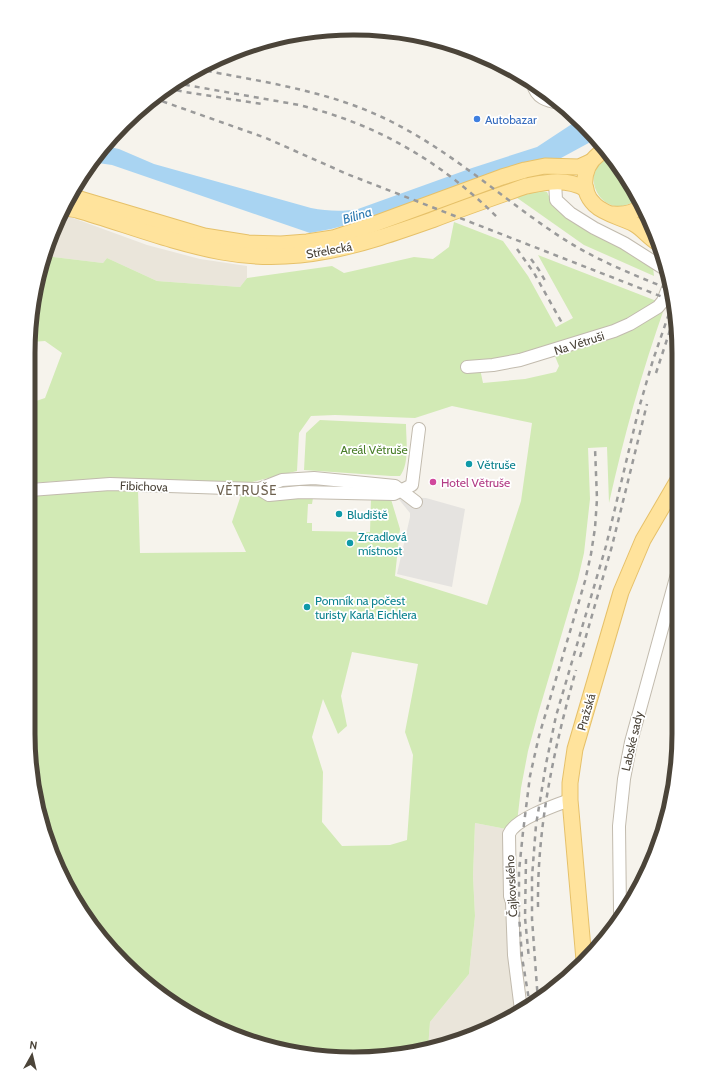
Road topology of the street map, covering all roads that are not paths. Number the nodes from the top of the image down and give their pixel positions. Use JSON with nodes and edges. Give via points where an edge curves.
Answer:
{"nodes":[{"id":1,"x":599,"y":153,"type":"edge"},
{"id":2,"x":555,"y":181,"type":"junction"},
{"id":3,"x":586,"y":189,"type":"junction"},
{"id":4,"x":76,"y":198,"type":"edge"},
{"id":5,"x":70,"y":209,"type":"edge"},
{"id":6,"x":637,"y":209,"type":"edge"},
{"id":7,"x":613,"y":214,"type":"junction"},
{"id":8,"x":650,"y":236,"type":"edge"},
{"id":9,"x":659,"y":265,"type":"edge"},
{"id":10,"x":666,"y":294,"type":"edge"},
{"id":11,"x":467,"y":367,"type":"dead end"},
{"id":12,"x":419,"y":429,"type":"dead end"},
{"id":13,"x":35,"y":490,"type":"edge"},
{"id":14,"x":672,"y":490,"type":"edge"},
{"id":15,"x":400,"y":491,"type":"junction"},
{"id":16,"x":416,"y":502,"type":"dead end"},
{"id":17,"x":672,"y":592,"type":"edge"},
{"id":18,"x":570,"y":800,"type":"junction"},
{"id":19,"x":620,"y":907,"type":"edge"},
{"id":20,"x":583,"y":954,"type":"edge"},
{"id":21,"x":520,"y":1004,"type":"edge"}],
"edges":[{"from":1,"to":3,"type":"main road","name":"Střelecká","via":[[586,170]]},
{"from":1,"to":4,"type":"main road","name":"Střelecká","via":[[579,167],[544,166],[525,170],[374,225],[333,238],[307,242],[248,243],[204,236]]},
{"from":2,"to":3,"type":"main road","name":"Střelecká","via":[[576,183]]},
{"from":2,"to":5,"type":"main road","name":"Střelecká","via":[[526,186],[368,242],[310,255],[244,255],[218,251]]},
{"from":2,"to":9,"type":"street","via":[[556,200],[570,213]]},
{"from":3,"to":7,"type":"main road","via":[[596,206]]},
{"from":6,"to":7,"type":"main road","via":[[623,215]]},
{"from":7,"to":8,"type":"main road","via":[[635,225]]},
{"from":10,"to":11,"type":"street","name":"Na Větruši","via":[[664,301],[658,306],[614,331],[520,360]]},
{"from":12,"to":15,"type":"street","via":[[412,485]]},
{"from":13,"to":15,"type":"street","name":"Fibichova","via":[[110,484],[259,489],[269,495],[300,492],[394,494]]},
{"from":14,"to":18,"type":"main road","name":"Pražská","via":[[643,540],[621,592],[575,750]]},
{"from":15,"to":16,"type":"street"},
{"from":17,"to":19,"type":"street","name":"Labské sady","via":[[631,742],[624,779],[619,826]]},
{"from":18,"to":20,"type":"main road","name":"Pražská"},
{"from":18,"to":21,"type":"street","name":"Čajkovského","via":[[520,822],[509,834],[510,896]]}]}
